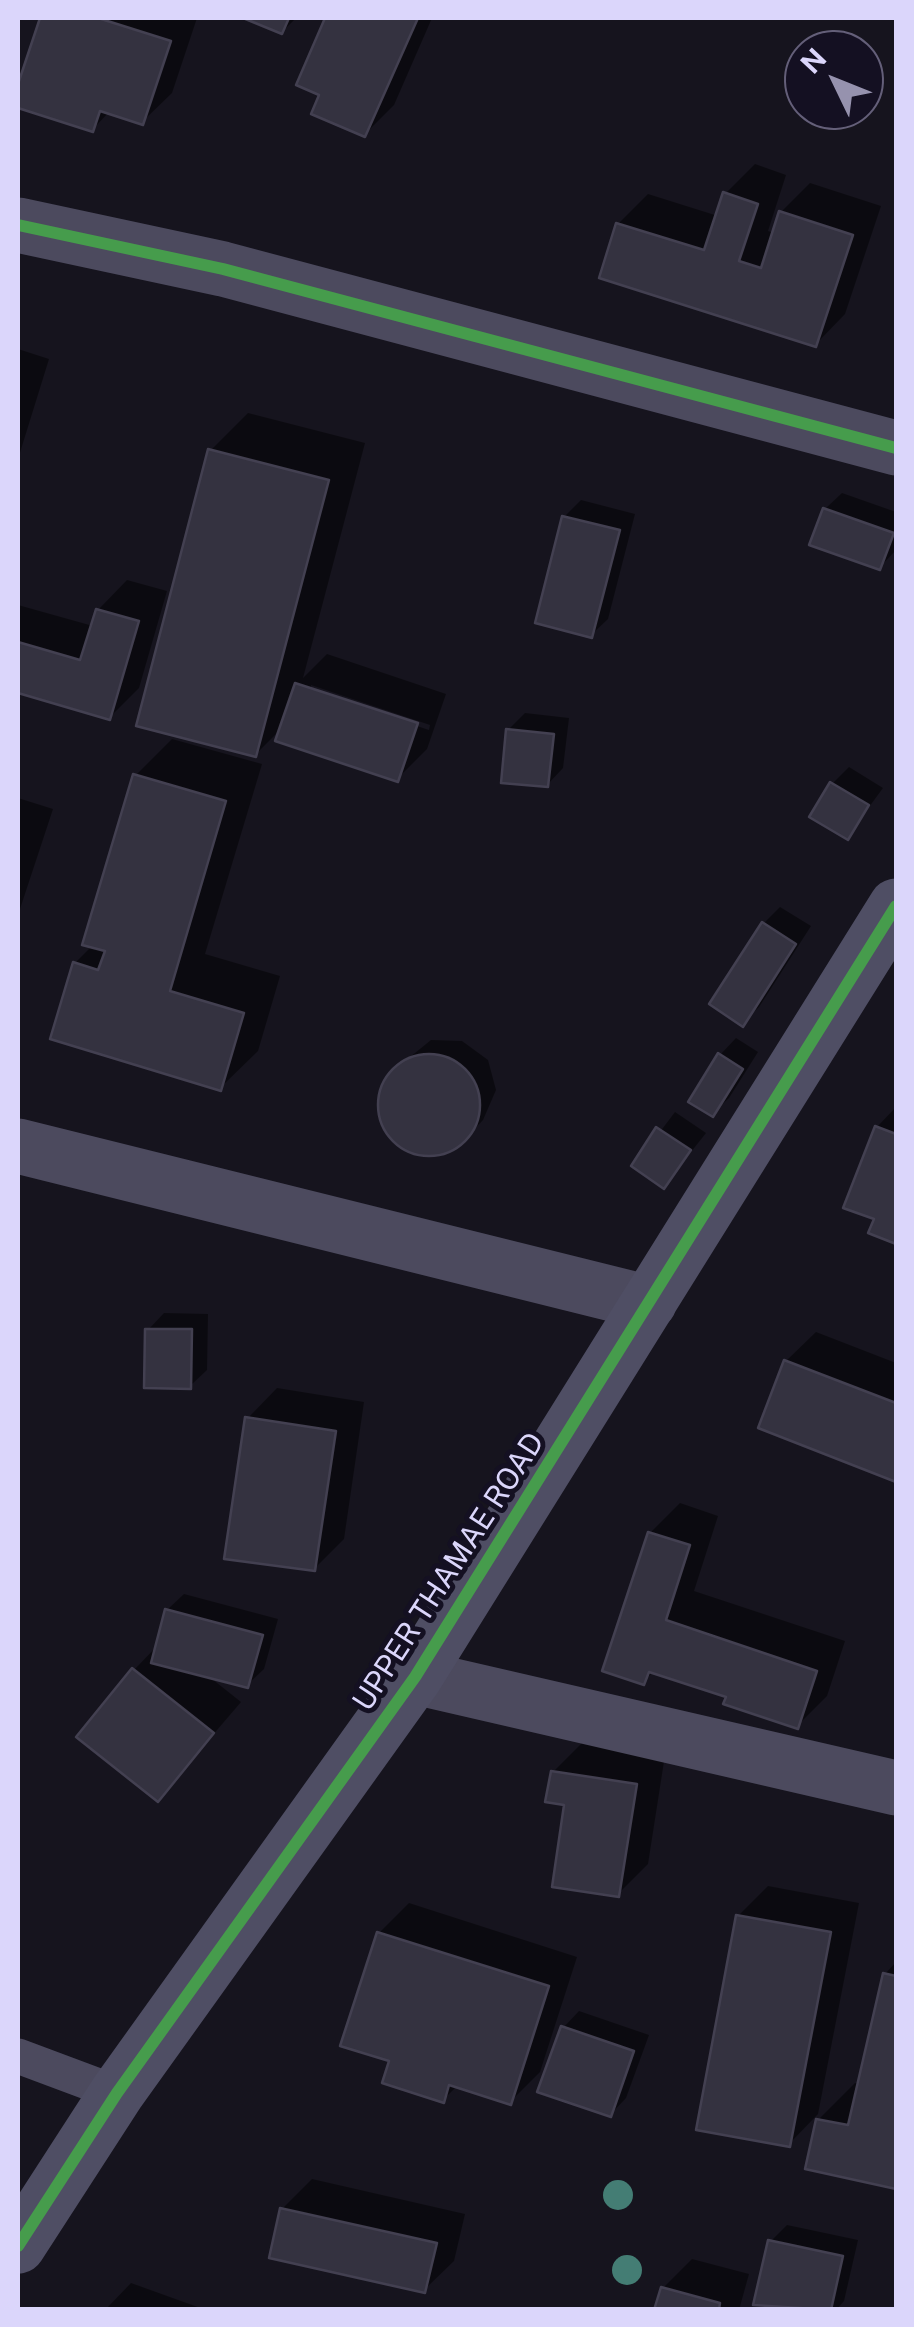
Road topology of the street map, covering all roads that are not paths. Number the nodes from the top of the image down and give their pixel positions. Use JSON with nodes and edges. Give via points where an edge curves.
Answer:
{"nodes":[{"id":1,"x":18,"y":224,"type":"edge"},
{"id":2,"x":896,"y":448,"type":"edge"},
{"id":3,"x":896,"y":906,"type":"edge"},
{"id":4,"x":18,"y":1146,"type":"edge"},
{"id":5,"x":650,"y":1303,"type":"junction"},
{"id":6,"x":415,"y":1678,"type":"junction"},
{"id":7,"x":896,"y":1788,"type":"edge"},
{"id":8,"x":18,"y":2056,"type":"edge"},
{"id":9,"x":117,"y":2092,"type":"junction"},
{"id":10,"x":18,"y":2246,"type":"edge"}],
"edges":[{"from":1,"to":2,"type":"street","via":[[223,268]]},
{"from":3,"to":5,"type":"street","name":"UPPER THAMAE ROAD"},
{"from":4,"to":5,"type":"street"},
{"from":5,"to":6,"type":"street","name":"UPPER THAMAE ROAD"},
{"from":6,"to":7,"type":"street"},
{"from":6,"to":9,"type":"street","name":"UPPER THAMAE ROAD"},
{"from":8,"to":9,"type":"lane"},
{"from":9,"to":10,"type":"street","name":"UPPER THAMAE ROAD"}]}
